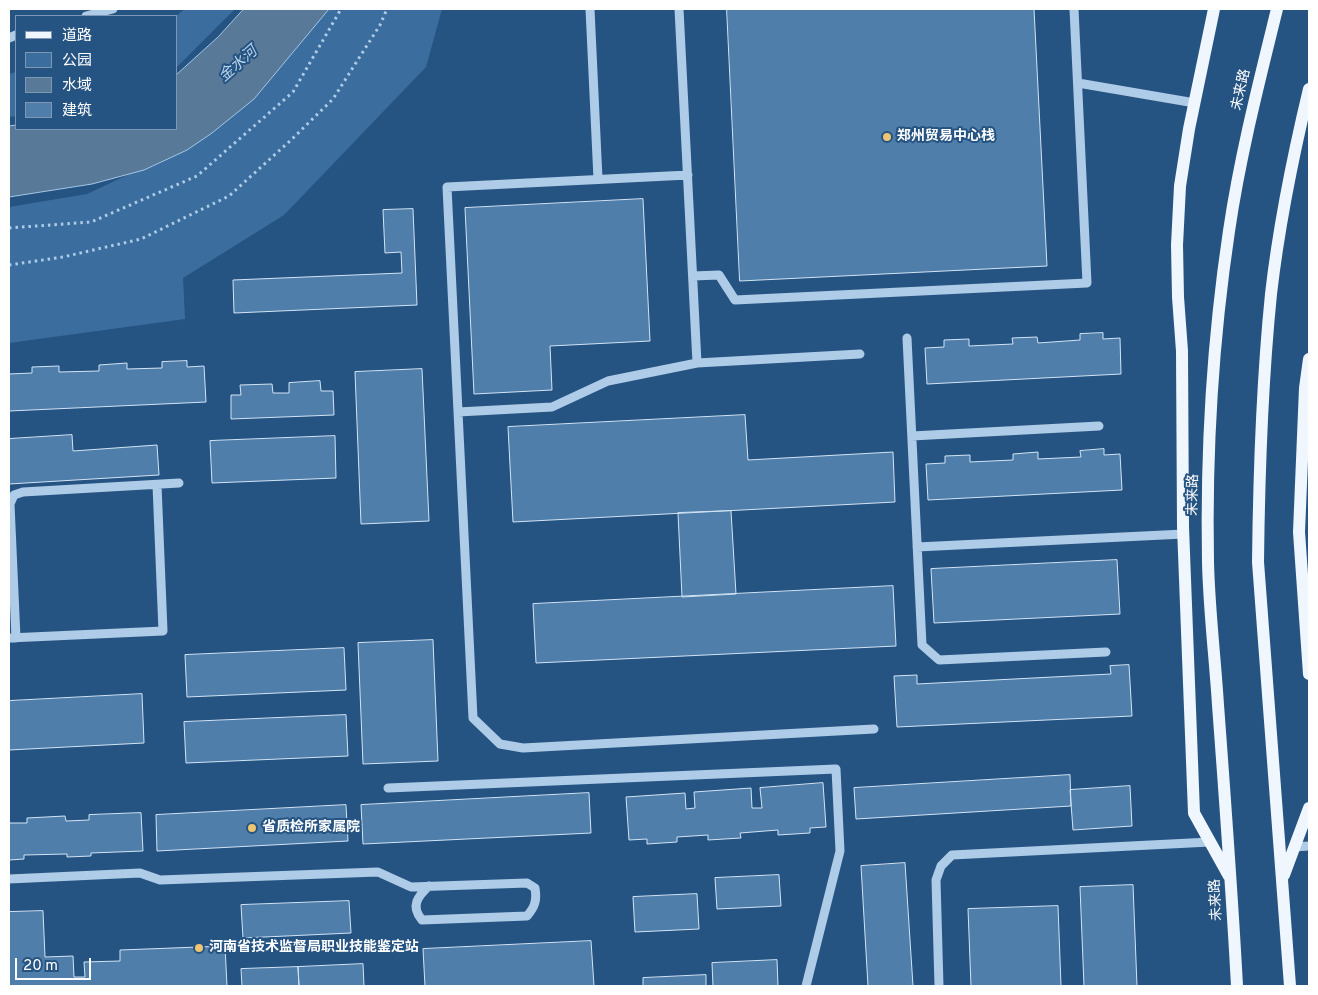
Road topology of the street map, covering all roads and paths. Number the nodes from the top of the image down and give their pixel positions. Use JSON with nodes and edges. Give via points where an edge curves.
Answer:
{"nodes":[{"id":1,"x":113,"y":9,"type":"edge"},
{"id":2,"x":341,"y":9,"type":"edge"},
{"id":3,"x":388,"y":9,"type":"edge"},
{"id":4,"x":590,"y":9,"type":"edge"},
{"id":5,"x":679,"y":9,"type":"edge"},
{"id":6,"x":1074,"y":9,"type":"edge"},
{"id":7,"x":1214,"y":9,"type":"edge"},
{"id":8,"x":1277,"y":9,"type":"edge"},
{"id":9,"x":90,"y":15,"type":"edge"},
{"id":10,"x":1078,"y":82,"type":"junction"},
{"id":11,"x":1309,"y":89,"type":"edge"},
{"id":12,"x":1195,"y":103,"type":"junction"},
{"id":13,"x":688,"y":175,"type":"junction"},
{"id":14,"x":598,"y":179,"type":"junction"},
{"id":15,"x":9,"y":228,"type":"edge"},
{"id":16,"x":9,"y":264,"type":"edge"},
{"id":17,"x":693,"y":276,"type":"junction"},
{"id":18,"x":907,"y":338,"type":"dead end"},
{"id":19,"x":860,"y":354,"type":"dead end"},
{"id":20,"x":1309,"y":359,"type":"edge"},
{"id":21,"x":697,"y":363,"type":"junction"},
{"id":22,"x":458,"y":412,"type":"junction"},
{"id":23,"x":1099,"y":426,"type":"dead end"},
{"id":24,"x":912,"y":436,"type":"junction"},
{"id":25,"x":179,"y":483,"type":"dead end"},
{"id":26,"x":157,"y":484,"type":"junction"},
{"id":27,"x":1184,"y":534,"type":"junction"},
{"id":28,"x":917,"y":547,"type":"junction"},
{"id":29,"x":12,"y":638,"type":"edge"},
{"id":30,"x":1106,"y":652,"type":"dead end"},
{"id":31,"x":1309,"y":674,"type":"edge"},
{"id":32,"x":874,"y":729,"type":"dead end"},
{"id":33,"x":388,"y":788,"type":"dead end"},
{"id":34,"x":1309,"y":808,"type":"edge"},
{"id":35,"x":1210,"y":842,"type":"junction"},
{"id":36,"x":1309,"y":846,"type":"edge"},
{"id":37,"x":1294,"y":847,"type":"junction"},
{"id":38,"x":9,"y":879,"type":"edge"},
{"id":39,"x":1231,"y":880,"type":"junction"},
{"id":40,"x":1282,"y":880,"type":"junction"},
{"id":41,"x":429,"y":886,"type":"junction"},
{"id":42,"x":806,"y":986,"type":"edge"},
{"id":43,"x":939,"y":986,"type":"edge"},
{"id":44,"x":1237,"y":986,"type":"edge"},
{"id":45,"x":1290,"y":986,"type":"edge"}],
"edges":[{"from":1,"to":9,"type":"street"},
{"from":2,"to":15,"type":"path","via":[[293,92],[197,176],[91,222]]},
{"from":3,"to":16,"type":"path","via":[[333,99],[229,196],[140,239],[63,257]]},
{"from":4,"to":14,"type":"street"},
{"from":5,"to":13,"type":"street"},
{"from":6,"to":10,"type":"street"},
{"from":7,"to":12,"type":"main road"},
{"from":8,"to":39,"type":"main road","name":"未来路","via":[[1229,229],[1212,404],[1208,564]]},
{"from":10,"to":12,"type":"street"},
{"from":10,"to":17,"type":"street","via":[[1087,283],[735,300],[718,275]]},
{"from":11,"to":40,"type":"main road","via":[[1290,174],[1271,294],[1259,496],[1258,562]]},
{"from":12,"to":27,"type":"main road","via":[[1180,186],[1177,245]]},
{"from":13,"to":14,"type":"street"},
{"from":13,"to":17,"type":"street"},
{"from":14,"to":22,"type":"street","via":[[447,187]]},
{"from":17,"to":21,"type":"street"},
{"from":18,"to":24,"type":"street"},
{"from":19,"to":21,"type":"street"},
{"from":20,"to":31,"type":"main road","via":[[1299,532]]},
{"from":21,"to":22,"type":"street","via":[[608,381],[552,407]]},
{"from":22,"to":32,"type":"street","via":[[473,718],[500,744],[523,748]]},
{"from":23,"to":24,"type":"street"},
{"from":24,"to":28,"type":"street"},
{"from":25,"to":26,"type":"street"},
{"from":26,"to":29,"type":"street","via":[[14,495],[10,504]]},
{"from":26,"to":29,"type":"street","via":[[163,631]]},
{"from":27,"to":28,"type":"street"},
{"from":27,"to":35,"type":"main road","via":[[1194,813]]},
{"from":28,"to":30,"type":"street","via":[[922,645],[939,660]]},
{"from":33,"to":42,"type":"street","via":[[836,769],[840,851]]},
{"from":34,"to":37,"type":"main road"},
{"from":35,"to":39,"type":"main road"},
{"from":35,"to":43,"type":"street","via":[[952,855],[941,866],[936,880]]},
{"from":36,"to":37,"type":"street"},
{"from":37,"to":40,"type":"main road"},
{"from":38,"to":41,"type":"street","via":[[140,873],[160,880],[378,872],[410,887]]},
{"from":39,"to":44,"type":"main road","name":"未来路"},
{"from":40,"to":45,"type":"main road"},
{"from":41,"to":41,"type":"street","via":[[418,896],[416,905],[422,920],[526,916],[537,898],[535,888],[527,883]]}]}
